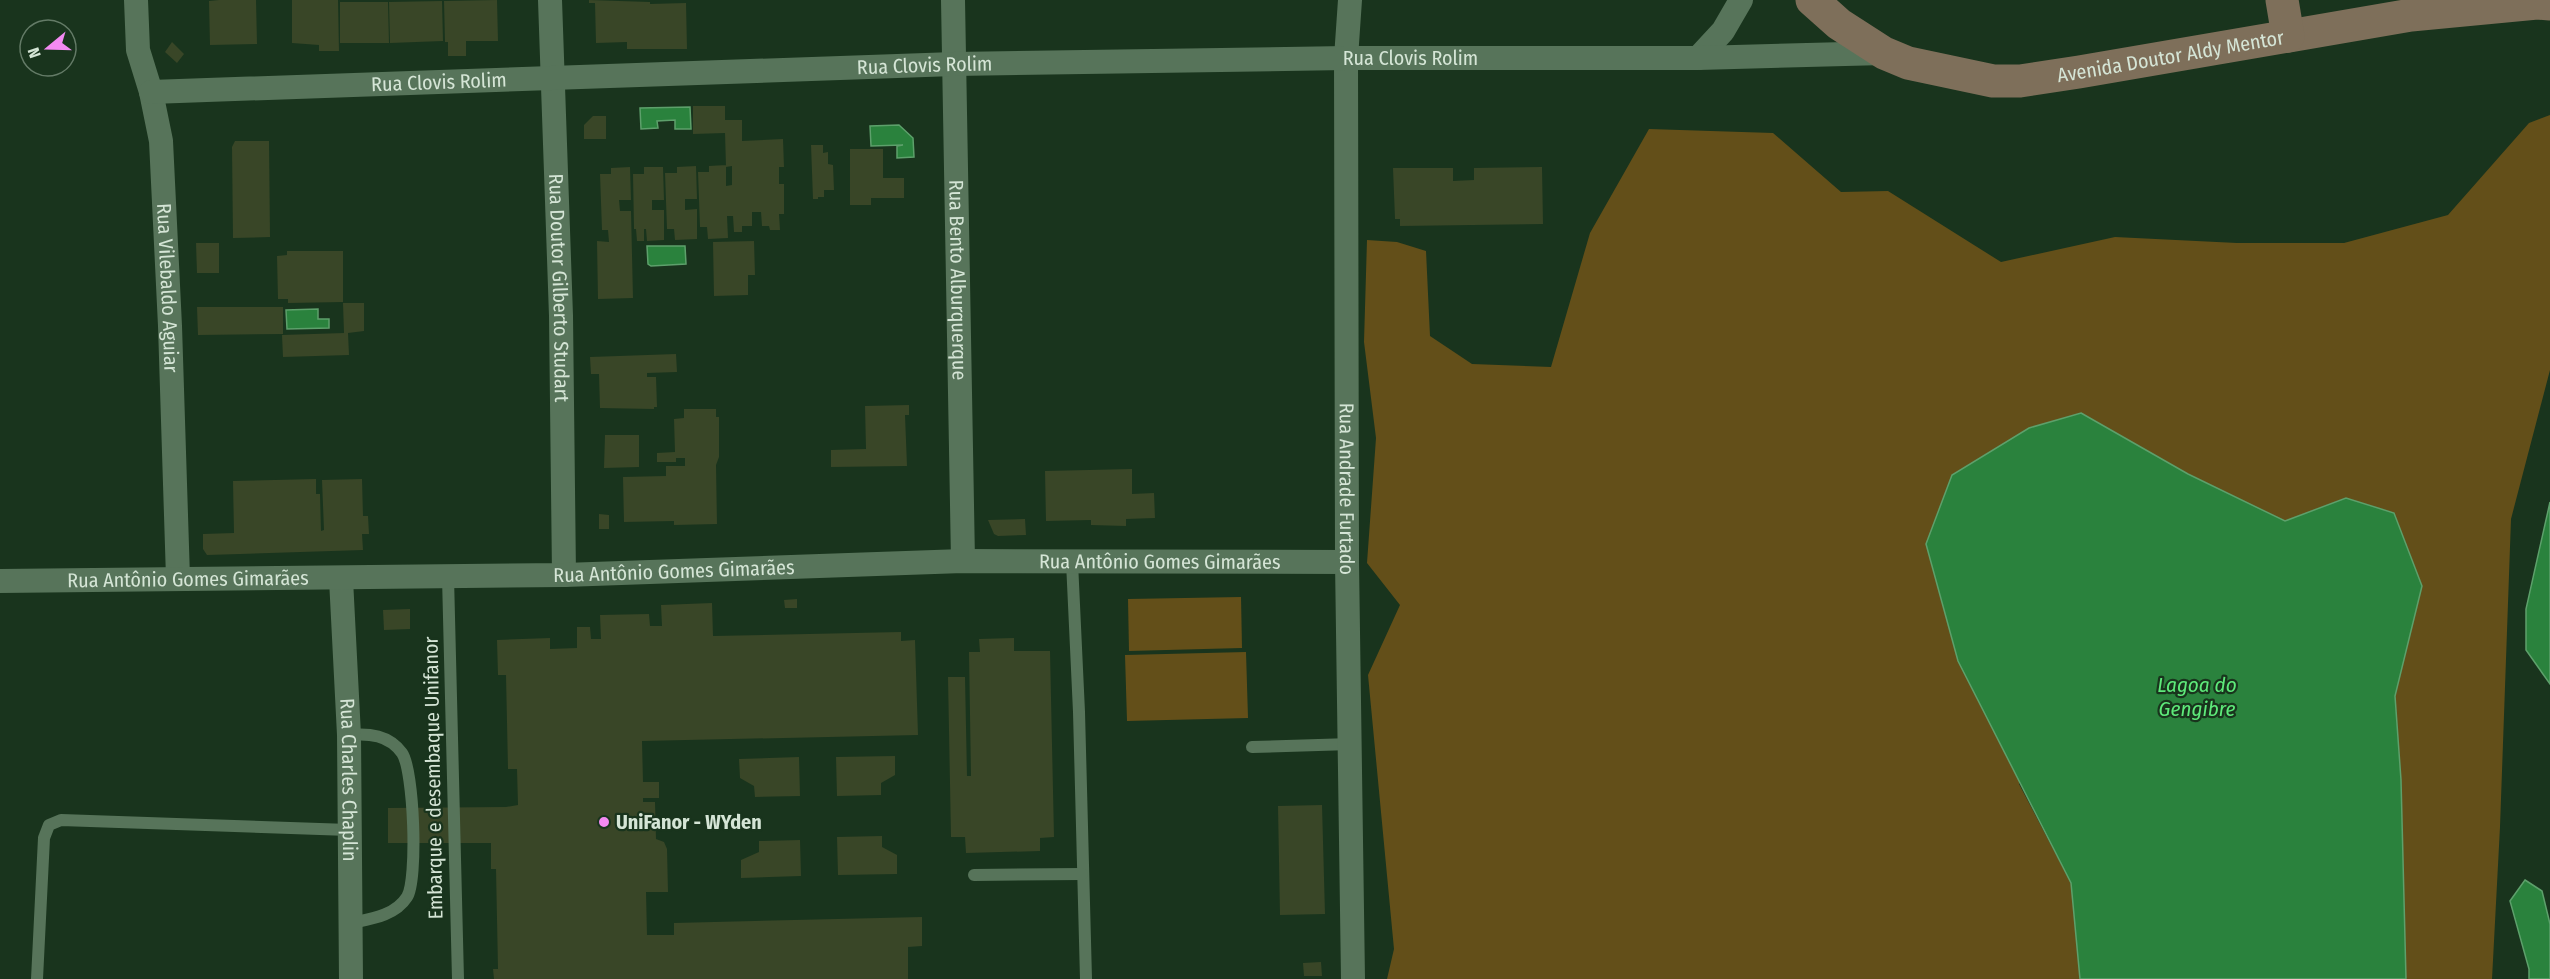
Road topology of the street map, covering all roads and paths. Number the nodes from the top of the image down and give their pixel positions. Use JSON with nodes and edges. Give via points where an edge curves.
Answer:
{"nodes":[{"id":1,"x":136,"y":0,"type":"edge"},
{"id":2,"x":550,"y":0,"type":"edge"},
{"id":3,"x":953,"y":0,"type":"edge"},
{"id":4,"x":1350,"y":0,"type":"edge"},
{"id":5,"x":1741,"y":0,"type":"edge"},
{"id":6,"x":1812,"y":0,"type":"edge"},
{"id":7,"x":2282,"y":0,"type":"edge"},
{"id":8,"x":2550,"y":4,"type":"edge"},
{"id":9,"x":2288,"y":36,"type":"junction"},
{"id":10,"x":1884,"y":53,"type":"junction"},
{"id":11,"x":1346,"y":58,"type":"junction"},
{"id":12,"x":1698,"y":58,"type":"junction"},
{"id":13,"x":954,"y":64,"type":"junction"},
{"id":14,"x":552,"y":77,"type":"junction"},
{"id":15,"x":151,"y":92,"type":"junction"},
{"id":16,"x":963,"y":561,"type":"junction"},
{"id":17,"x":1072,"y":562,"type":"junction"},
{"id":18,"x":1347,"y":562,"type":"junction"},
{"id":19,"x":564,"y":576,"type":"junction"},
{"id":20,"x":448,"y":577,"type":"junction"},
{"id":21,"x":178,"y":578,"type":"junction"},
{"id":22,"x":341,"y":579,"type":"junction"},
{"id":23,"x":0,"y":581,"type":"edge"},
{"id":24,"x":349,"y":735,"type":"junction"},
{"id":25,"x":1351,"y":744,"type":"junction"},
{"id":26,"x":1252,"y":747,"type":"dead end"},
{"id":27,"x":350,"y":830,"type":"junction"},
{"id":28,"x":1082,"y":874,"type":"junction"},
{"id":29,"x":974,"y":875,"type":"dead end"},
{"id":30,"x":351,"y":923,"type":"junction"},
{"id":31,"x":38,"y":979,"type":"edge"},
{"id":32,"x":351,"y":979,"type":"edge"},
{"id":33,"x":458,"y":979,"type":"edge"},
{"id":34,"x":1086,"y":979,"type":"edge"},
{"id":35,"x":1353,"y":979,"type":"edge"}],
"edges":[{"from":1,"to":15,"type":"street","name":"Rua Vilebaldo Aguiar","via":[[138,50]]},
{"from":2,"to":14,"type":"street","name":"Rua Doutor Gilberto Studart"},
{"from":3,"to":13,"type":"street","name":"Rua Bento Alburquerque"},
{"from":4,"to":11,"type":"street","name":"Rua Andrade Furtado"},
{"from":5,"to":12,"type":"street","via":[[1723,31]]},
{"from":6,"to":10,"type":"street","name":"Avenida Doutor Aldy Mentor","via":[[1839,24]]},
{"from":7,"to":9,"type":"street"},
{"from":8,"to":9,"type":"street","name":"Avenida Doutor Aldy Mentor","via":[[2411,15]]},
{"from":9,"to":10,"type":"street","name":"Avenida Doutor Aldy Mentor","via":[[2020,81],[1966,77]]},
{"from":10,"to":12,"type":"street","name":"Rua Clovis Rolim"},
{"from":11,"to":12,"type":"street","name":"Rua Clovis Rolim"},
{"from":11,"to":13,"type":"street","name":"Rua Clovis Rolim"},
{"from":11,"to":18,"type":"street","name":"Rua Andrade Furtado"},
{"from":13,"to":14,"type":"street","name":"Rua Clovis Rolim"},
{"from":13,"to":16,"type":"street","name":"Rua Bento Alburquerque"},
{"from":14,"to":15,"type":"street","name":"Rua Clovis Rolim"},
{"from":14,"to":19,"type":"street","name":"Rua Doutor Gilberto Studart","via":[[561,316]]},
{"from":15,"to":21,"type":"street","name":"Rua Vilebaldo Aguiar","via":[[161,141]]},
{"from":16,"to":17,"type":"street","name":"Rua Antônio Gomes Gimarães"},
{"from":16,"to":19,"type":"street","name":"Rua Antônio Gomes Gimarães"},
{"from":17,"to":18,"type":"street","name":"Rua Antônio Gomes Gimarães"},
{"from":17,"to":28,"type":"lane"},
{"from":18,"to":25,"type":"street","name":"Rua Andrade Furtado"},
{"from":19,"to":20,"type":"street","name":"Rua Antônio Gomes Gimarães"},
{"from":20,"to":22,"type":"street","name":"Rua Antônio Gomes Gimarães"},
{"from":20,"to":33,"type":"lane","name":"Embarque e desembaque Unifanor"},
{"from":21,"to":22,"type":"street","name":"Rua Antônio Gomes Gimarães"},
{"from":21,"to":23,"type":"street","name":"Rua Antônio Gomes Gimarães"},
{"from":22,"to":24,"type":"street","name":"Rua Charles Chaplin"},
{"from":24,"to":27,"type":"street","name":"Rua Charles Chaplin"},
{"from":24,"to":30,"type":"lane","via":[[381,736],[402,753],[409,768],[413,830],[408,896],[391,912]]},
{"from":25,"to":26,"type":"lane"},
{"from":25,"to":35,"type":"street","name":"Rua Andrade Furtado"},
{"from":27,"to":30,"type":"street","name":"Rua Charles Chaplin"},
{"from":27,"to":31,"type":"lane","via":[[61,820],[50,825],[44,838]]},
{"from":28,"to":29,"type":"lane"},
{"from":28,"to":34,"type":"lane"},
{"from":30,"to":32,"type":"street","name":"Rua Charles Chaplin"}]}
